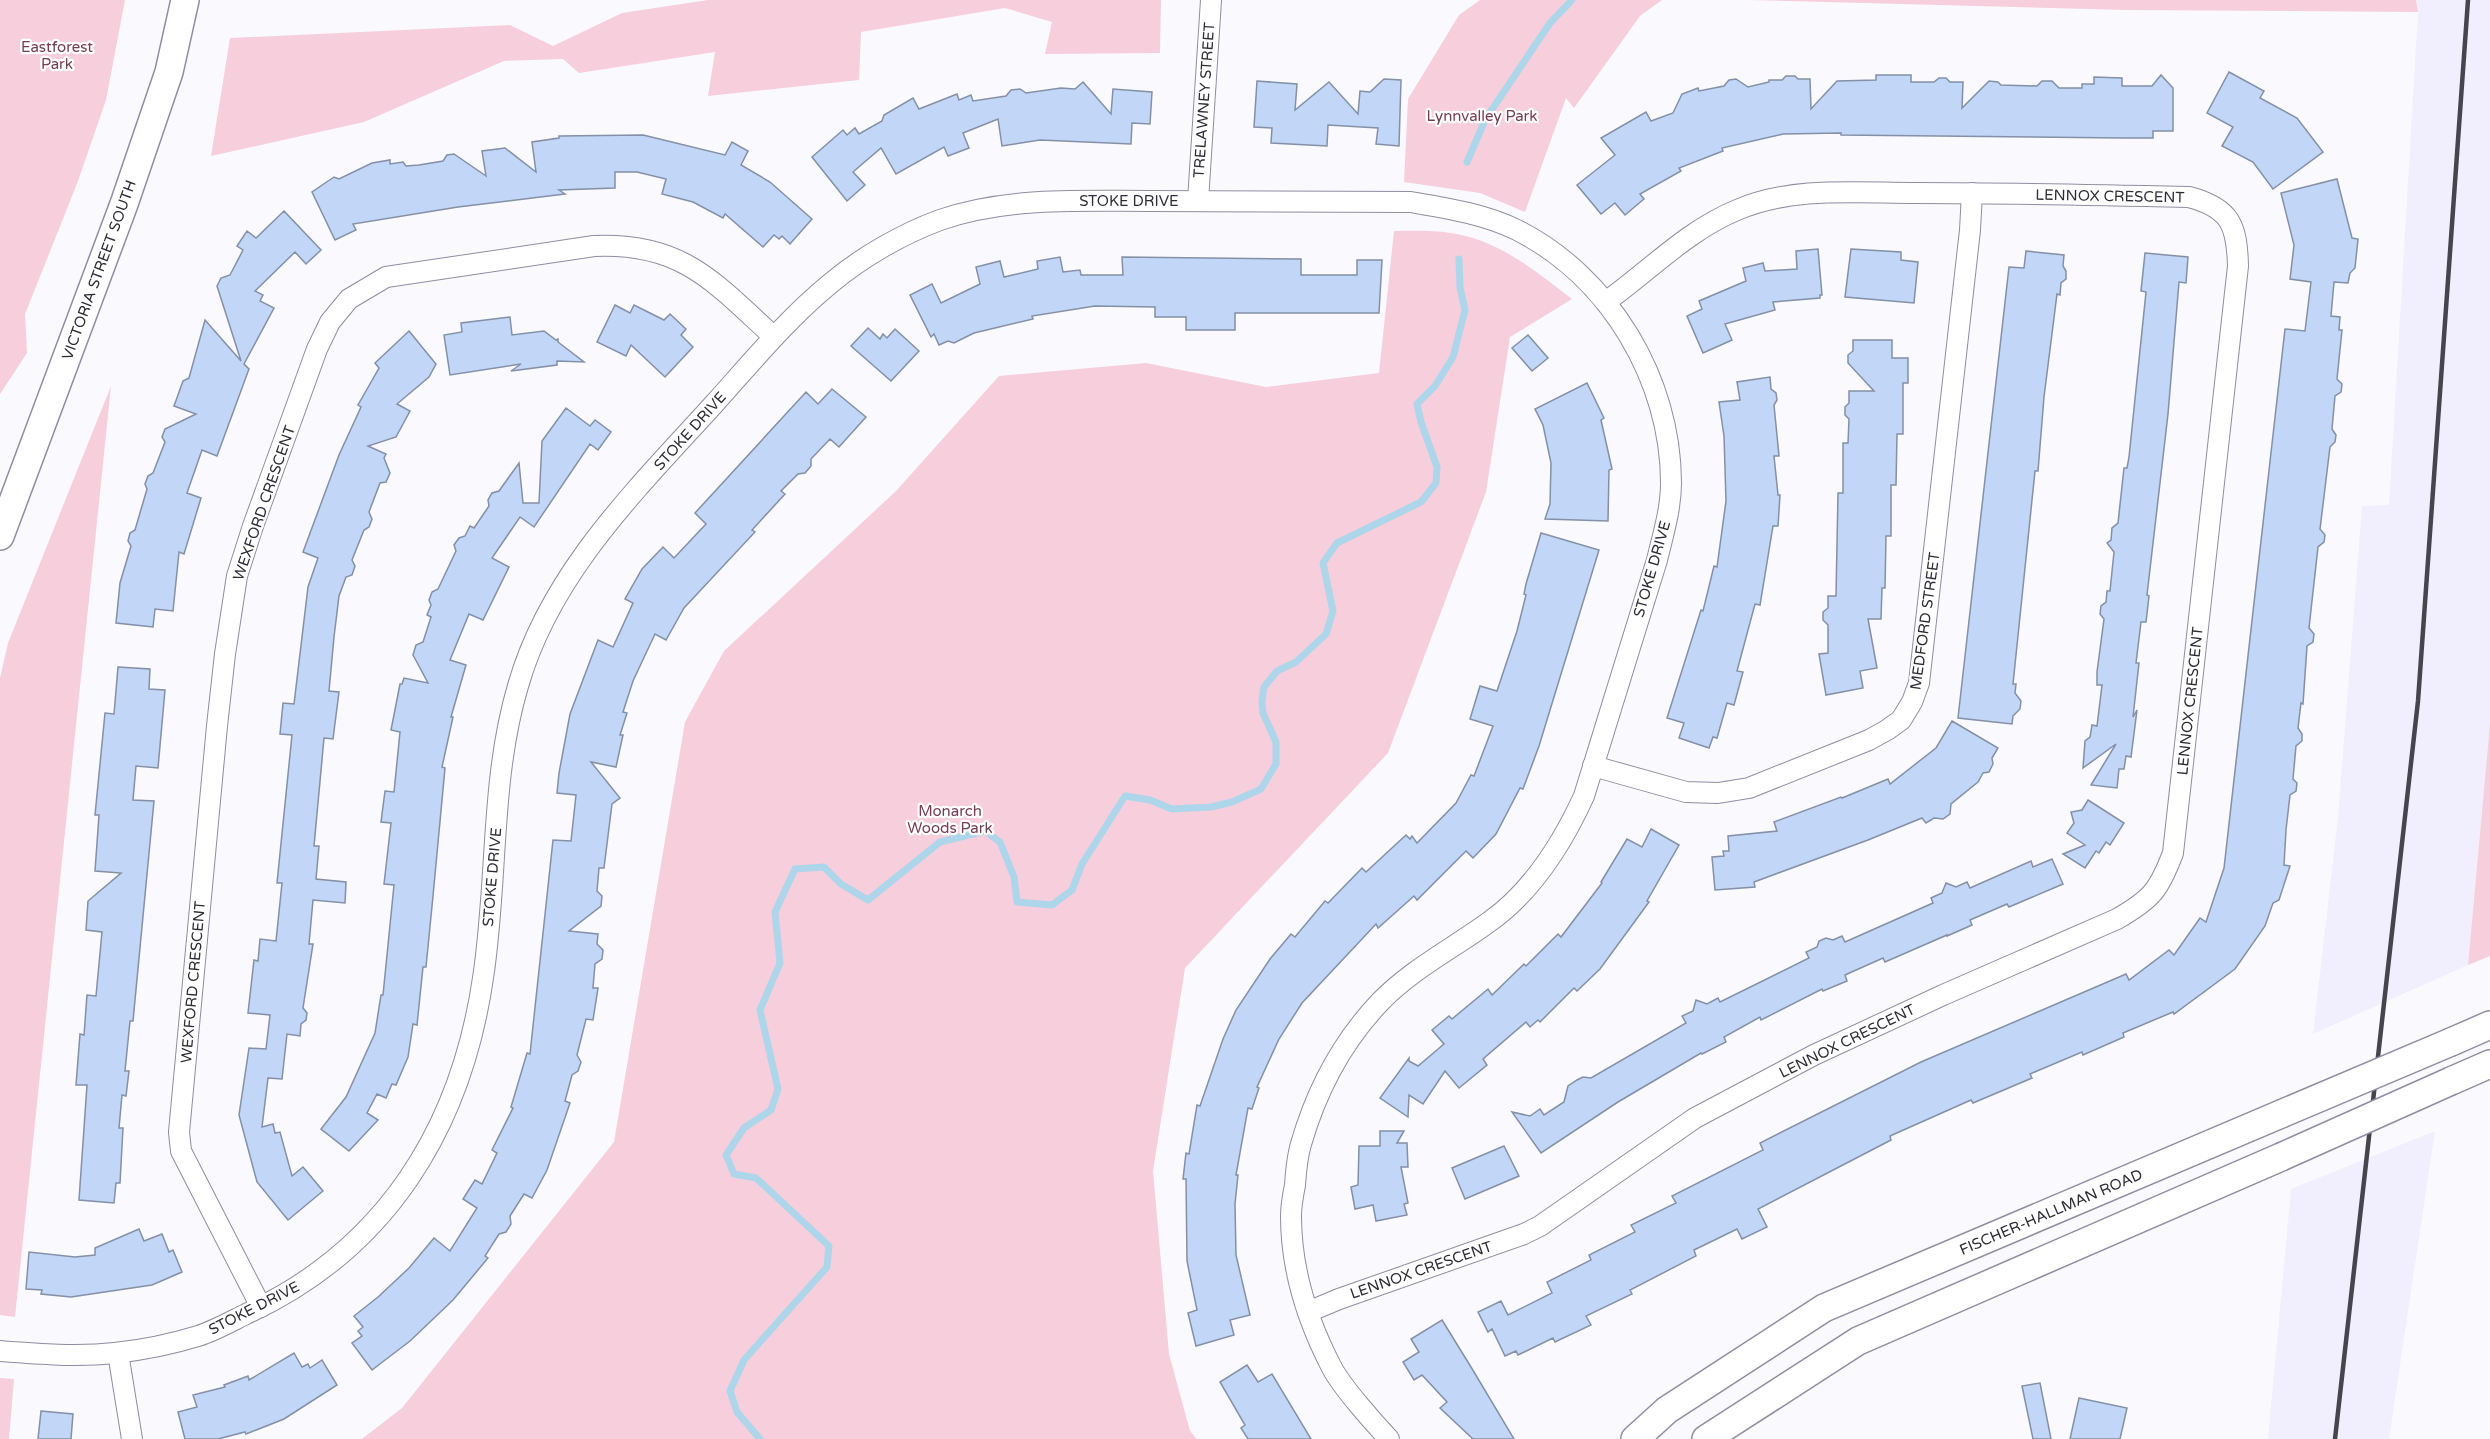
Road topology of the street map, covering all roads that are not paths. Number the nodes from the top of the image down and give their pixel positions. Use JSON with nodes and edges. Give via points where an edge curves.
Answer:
{"nodes":[{"id":1,"x":185,"y":0,"type":"edge"},
{"id":2,"x":1211,"y":0,"type":"edge"},
{"id":3,"x":1972,"y":193,"type":"junction"},
{"id":4,"x":1198,"y":201,"type":"junction"},
{"id":5,"x":1607,"y":301,"type":"junction"},
{"id":6,"x":774,"y":338,"type":"junction"},
{"id":7,"x":0,"y":536,"type":"edge"},
{"id":8,"x":1593,"y":766,"type":"junction"},
{"id":9,"x":2490,"y":1025,"type":"edge"},
{"id":10,"x":2490,"y":1064,"type":"edge"},
{"id":11,"x":261,"y":1307,"type":"junction"},
{"id":12,"x":1308,"y":1312,"type":"junction"},
{"id":13,"x":0,"y":1351,"type":"edge"},
{"id":14,"x":118,"y":1353,"type":"junction"},
{"id":15,"x":132,"y":1439,"type":"edge"},
{"id":16,"x":1389,"y":1439,"type":"edge"},
{"id":17,"x":1635,"y":1439,"type":"edge"},
{"id":18,"x":1706,"y":1439,"type":"edge"}],
"edges":[{"from":1,"to":7,"type":"main road","name":"VICTORIA STREET SOUTH","via":[[169,72],[124,204]]},
{"from":2,"to":4,"type":"street","name":"TRELAWNEY STREET"},
{"from":3,"to":5,"type":"street","name":"LENNOX CRESCENT","via":[[1780,195],[1735,210],[1687,239]]},
{"from":3,"to":8,"type":"street","name":"MEDFORD STREET","via":[[1919,683],[1901,720],[1869,740],[1760,784],[1718,793],[1686,792]]},
{"from":3,"to":12,"type":"street","name":"LENNOX CRESCENT","via":[[2189,197],[2210,202],[2227,217],[2237,236],[2238,266],[2173,853],[2162,882],[2144,903],[2117,919],[1814,1055],[1695,1118],[1540,1226]]},
{"from":4,"to":5,"type":"street","name":"STOKE DRIVE","via":[[1411,201],[1460,210],[1516,229],[1549,249]]},
{"from":4,"to":6,"type":"street","name":"STOKE DRIVE","via":[[1044,202],[985,207],[937,221],[875,252],[829,284]]},
{"from":5,"to":8,"type":"street","name":"STOKE DRIVE","via":[[1636,347],[1658,399],[1667,437],[1671,485],[1657,560]]},
{"from":6,"to":11,"type":"street","name":"STOKE DRIVE","via":[[614,515],[579,560],[531,645],[505,737],[483,979],[451,1102],[425,1154],[385,1211],[346,1250],[300,1286]]},
{"from":6,"to":11,"type":"street","name":"WEXFORD CRESCENT","via":[[698,270],[650,250],[625,245],[594,246],[386,277],[349,299],[330,322],[237,576],[220,705],[179,1132],[181,1151]]},
{"from":8,"to":12,"type":"street","name":"STOKE DRIVE","via":[[1571,823],[1538,874],[1491,921],[1401,981],[1348,1040],[1321,1089],[1300,1146],[1291,1215],[1297,1277]]},
{"from":9,"to":17,"type":"main road","name":"FISCHER-HALLMAN ROAD","bridge":true,"via":[[1824,1308],[1667,1410]]},
{"from":10,"to":18,"type":"main road","bridge":true,"via":[[1858,1341]]},
{"from":11,"to":14,"type":"street","name":"STOKE DRIVE","via":[[200,1335]]},
{"from":12,"to":16,"type":"street","name":"STOKE DRIVE","via":[[1333,1370]]},
{"from":13,"to":14,"type":"street","name":"STOKE DRIVE","via":[[56,1356]]},
{"from":14,"to":15,"type":"street"}]}
